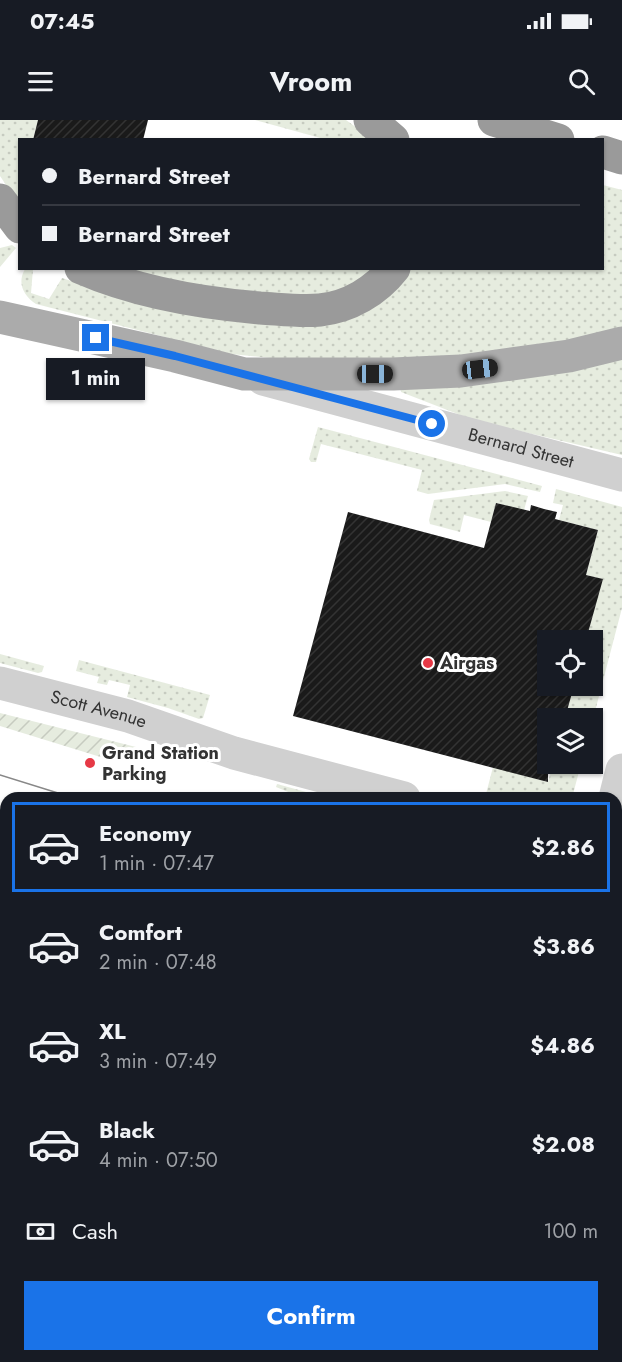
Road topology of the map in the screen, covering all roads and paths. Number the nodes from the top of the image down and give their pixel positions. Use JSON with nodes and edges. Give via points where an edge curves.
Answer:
{"nodes":[{"id":1,"x":370,"y":120,"type":"edge"},
{"id":2,"x":494,"y":120,"type":"edge"},
{"id":3,"x":391,"y":138,"type":"edge"},
{"id":4,"x":552,"y":138,"type":"edge"},
{"id":5,"x":604,"y":152,"type":"edge"},
{"id":6,"x":622,"y":158,"type":"edge"},
{"id":7,"x":87,"y":270,"type":"edge"},
{"id":8,"x":392,"y":270,"type":"edge"},
{"id":9,"x":0,"y":317,"type":"edge"},
{"id":10,"x":622,"y":344,"type":"edge"},
{"id":11,"x":244,"y":374,"type":"junction"},
{"id":12,"x":622,"y":475,"type":"edge"},
{"id":13,"x":0,"y":683,"type":"edge"},
{"id":14,"x":622,"y":770,"type":"edge"},
{"id":15,"x":381,"y":792,"type":"edge"},
{"id":16,"x":616,"y":792,"type":"edge"}],
"edges":[{"from":1,"to":3,"type":"highway"},
{"from":2,"to":4,"type":"highway"},
{"from":5,"to":6,"type":"highway"},
{"from":7,"to":8,"type":"highway","via":[[138,286],[225,305],[321,310],[348,303],[375,289]]},
{"from":9,"to":11,"type":"main road","name":"Bernard Street"},
{"from":10,"to":11,"type":"main road","via":[[569,356],[461,371]]},
{"from":11,"to":12,"type":"street","name":"Bernard Street"},
{"from":13,"to":15,"type":"street","name":"Scott Avenue","via":[[128,716],[234,753]]},
{"from":14,"to":16,"type":"street"}]}
